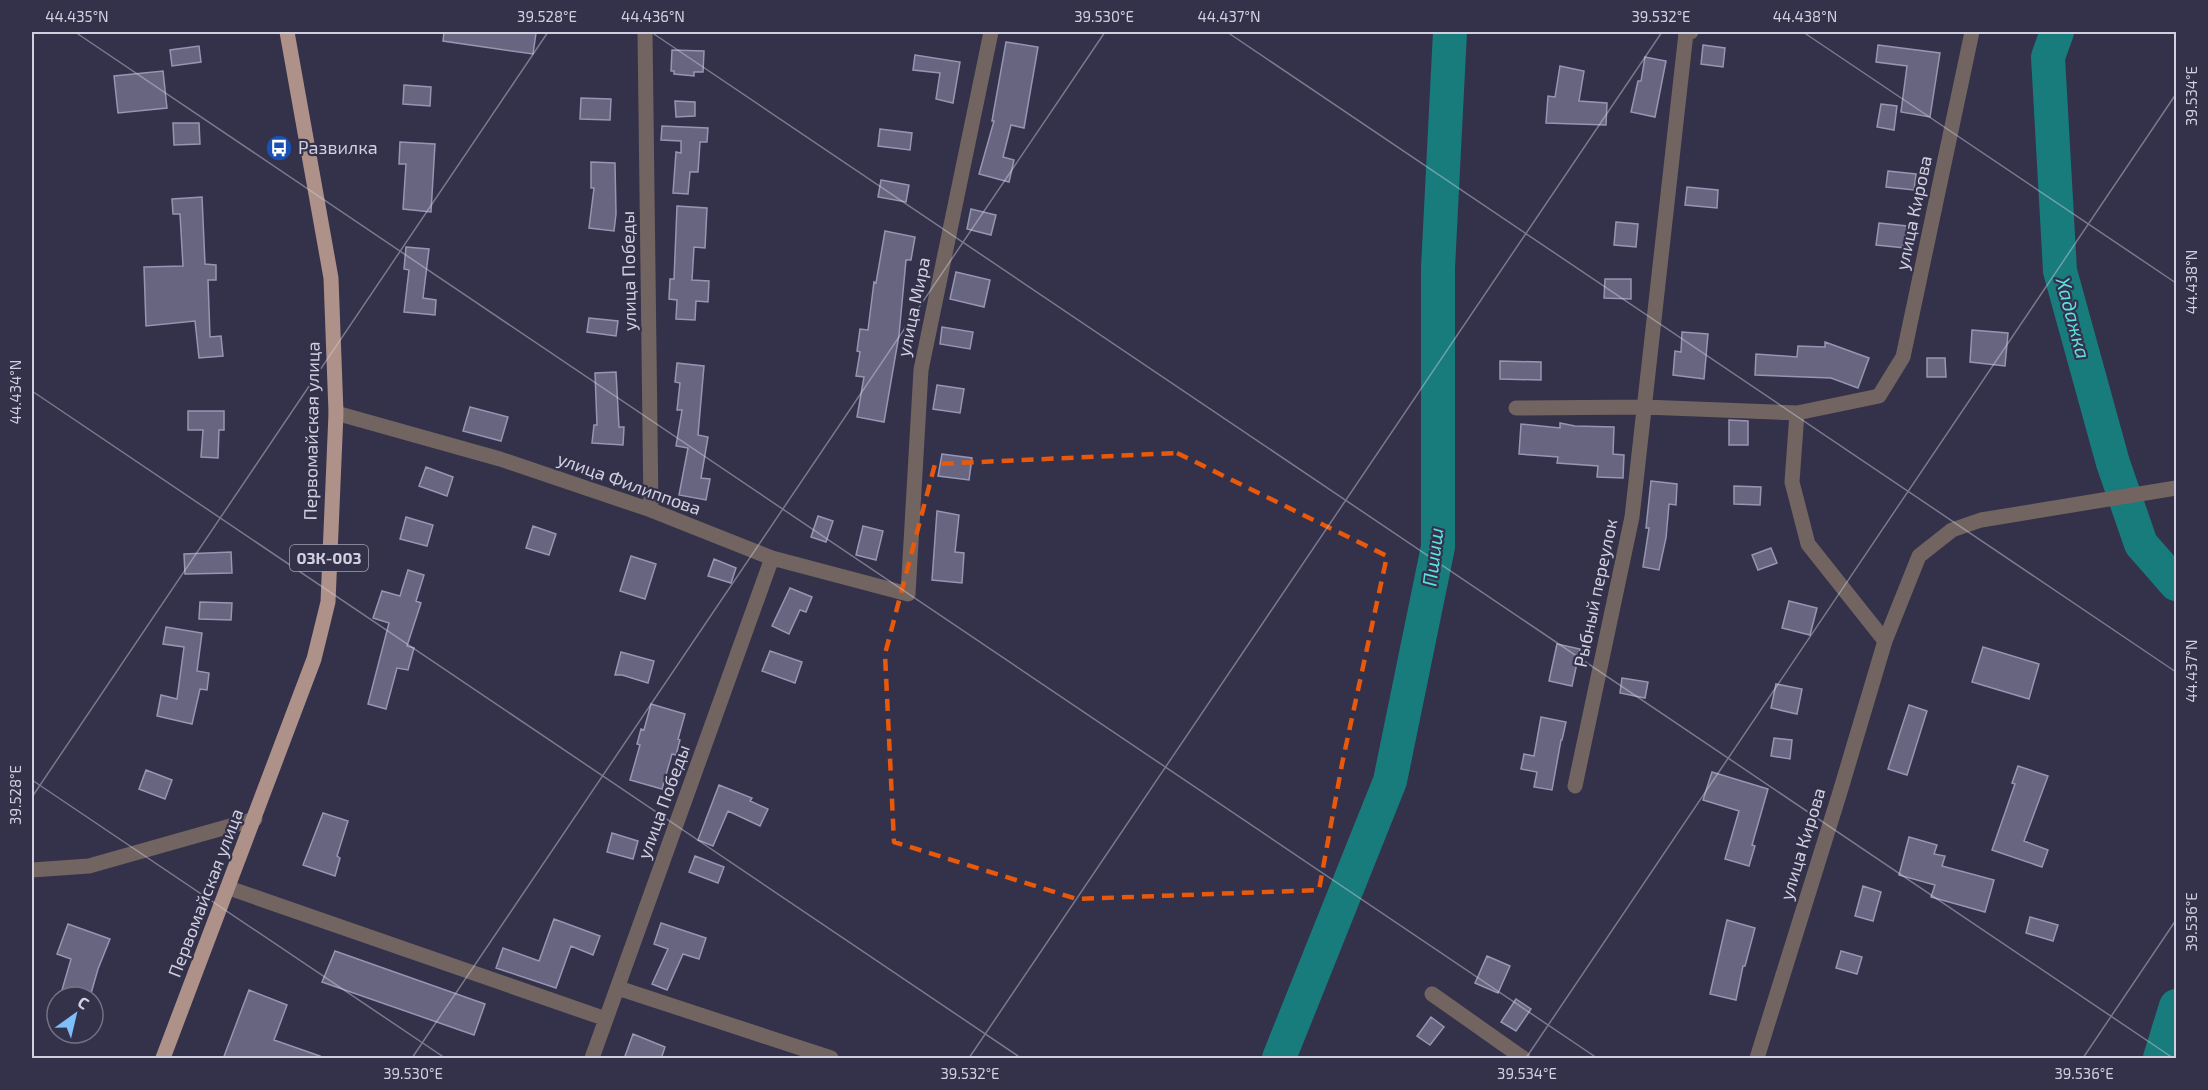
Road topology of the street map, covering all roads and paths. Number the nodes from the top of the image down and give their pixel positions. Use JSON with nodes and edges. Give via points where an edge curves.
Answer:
{"nodes":[{"id":1,"x":287,"y":32,"type":"edge"},
{"id":2,"x":645,"y":32,"type":"edge"},
{"id":3,"x":991,"y":32,"type":"edge"},
{"id":4,"x":1691,"y":32,"type":"edge"},
{"id":5,"x":1972,"y":32,"type":"edge"},
{"id":6,"x":1644,"y":406,"type":"junction"},
{"id":7,"x":1516,"y":408,"type":"dead end"},
{"id":8,"x":1797,"y":412,"type":"junction"},
{"id":9,"x":336,"y":413,"type":"junction"},
{"id":10,"x":2171,"y":489,"type":"edge"},
{"id":11,"x":651,"y":510,"type":"junction"},
{"id":12,"x":772,"y":558,"type":"junction"},
{"id":13,"x":909,"y":594,"type":"joint"},
{"id":14,"x":1885,"y":641,"type":"junction"},
{"id":15,"x":1575,"y":786,"type":"dead end"},
{"id":16,"x":255,"y":819,"type":"junction"},
{"id":17,"x":32,"y":870,"type":"edge"},
{"id":18,"x":229,"y":888,"type":"junction"},
{"id":19,"x":618,"y":988,"type":"junction"},
{"id":20,"x":1432,"y":994,"type":"dead end"},
{"id":21,"x":606,"y":1019,"type":"junction"},
{"id":22,"x":163,"y":1059,"type":"edge"},
{"id":23,"x":592,"y":1059,"type":"edge"},
{"id":24,"x":831,"y":1059,"type":"edge"},
{"id":25,"x":1523,"y":1059,"type":"edge"},
{"id":26,"x":1757,"y":1059,"type":"edge"}],
"edges":[{"from":1,"to":9,"type":"main road","name":"Первомайская улица","number":"03К-003","via":[[331,278]]},
{"from":2,"to":11,"type":"street","name":"улица Победы"},
{"from":3,"to":13,"type":"street","name":"улица Мира","via":[[921,370]]},
{"from":4,"to":6,"type":"street","name":"Рыбный переулок","via":[[1686,33]]},
{"from":5,"to":8,"type":"street","name":"улица Кирова","via":[[1903,357],[1879,396]]},
{"from":6,"to":7,"type":"street"},
{"from":6,"to":8,"type":"street"},
{"from":6,"to":15,"type":"street","name":"Рыбный переулок","via":[[1632,517]]},
{"from":8,"to":14,"type":"street","via":[[1792,482],[1808,544]]},
{"from":9,"to":11,"type":"street","name":"улица Филиппова","via":[[500,459]]},
{"from":9,"to":16,"type":"main road","name":"Первомайская улица","number":"03К-003","via":[[328,602],[314,659]]},
{"from":10,"to":14,"type":"street","name":"улица Кирова","via":[[1980,520],[1952,530],[1919,555]]},
{"from":11,"to":12,"type":"street","name":"улица Филиппова"},
{"from":12,"to":13,"type":"street","name":"улица Филиппова"},
{"from":12,"to":19,"type":"street","name":"улица Победы"},
{"from":14,"to":26,"type":"street","name":"улица Кирова"},
{"from":16,"to":17,"type":"street","via":[[90,866]]},
{"from":16,"to":18,"type":"main road","name":"Первомайская улица","number":"03К-003"},
{"from":18,"to":21,"type":"street"},
{"from":18,"to":22,"type":"main road","name":"Первомайская улица","number":"03К-003"},
{"from":19,"to":21,"type":"street","name":"улица Победы"},
{"from":19,"to":24,"type":"street"},
{"from":20,"to":25,"type":"street"},
{"from":21,"to":23,"type":"street","name":"улица Победы"}]}
